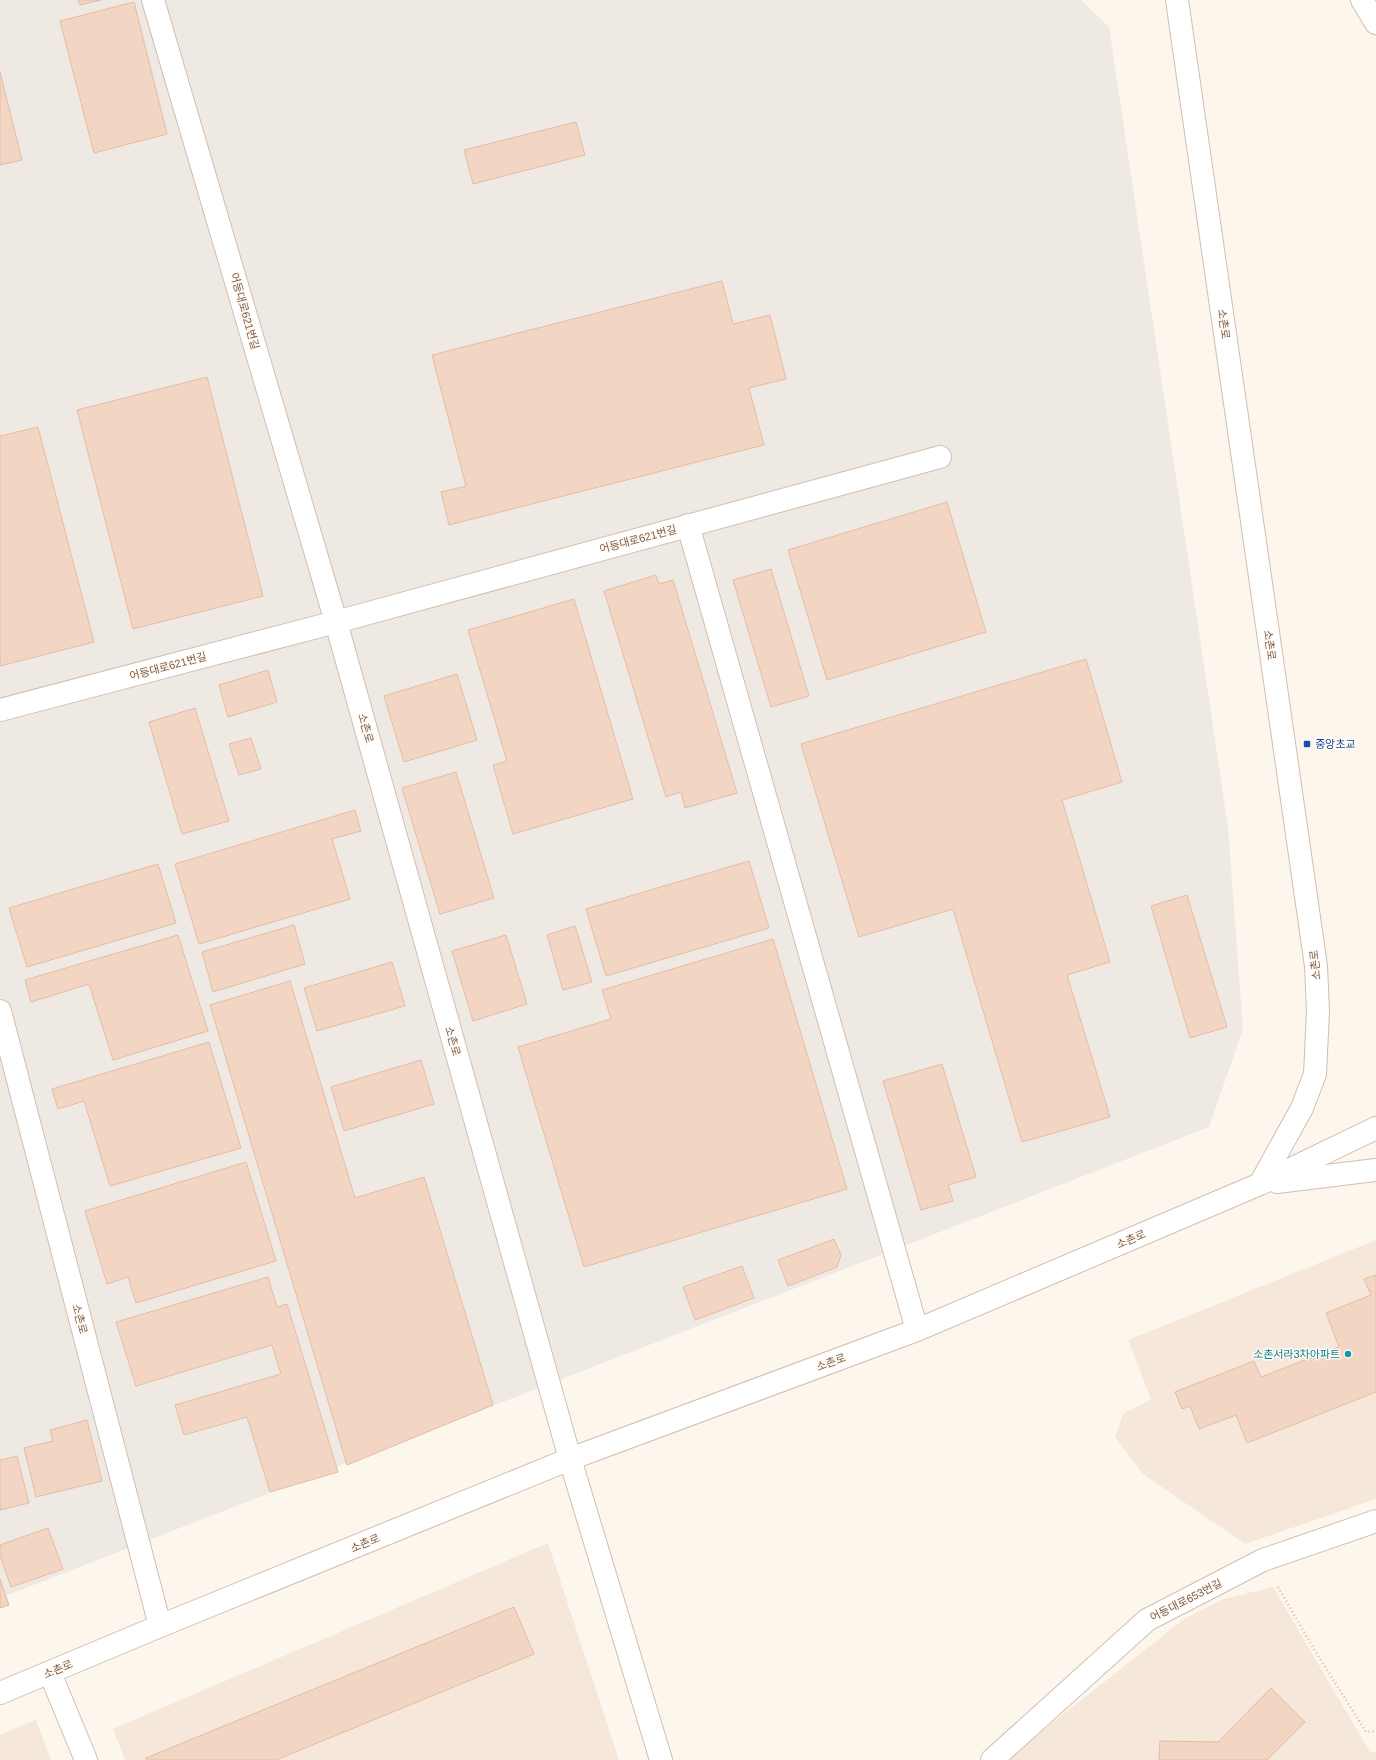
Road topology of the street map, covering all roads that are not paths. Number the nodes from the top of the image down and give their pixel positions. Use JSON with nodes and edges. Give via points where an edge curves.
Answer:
{"nodes":[{"id":1,"x":153,"y":0,"type":"edge"},
{"id":2,"x":1177,"y":0,"type":"edge"},
{"id":3,"x":1362,"y":0,"type":"edge"},
{"id":4,"x":1376,"y":23,"type":"edge"},
{"id":5,"x":940,"y":457,"type":"dead end"},
{"id":6,"x":688,"y":525,"type":"junction"},
{"id":7,"x":336,"y":622,"type":"junction"},
{"id":8,"x":0,"y":710,"type":"edge"},
{"id":9,"x":0,"y":1011,"type":"edge"},
{"id":10,"x":1376,"y":1128,"type":"edge"},
{"id":11,"x":1376,"y":1170,"type":"edge"},
{"id":12,"x":1260,"y":1184,"type":"junction"},
{"id":13,"x":917,"y":1330,"type":"junction"},
{"id":14,"x":570,"y":1460,"type":"junction"},
{"id":15,"x":1376,"y":1521,"type":"edge"},
{"id":16,"x":160,"y":1626,"type":"junction"},
{"id":17,"x":50,"y":1673,"type":"junction"},
{"id":18,"x":0,"y":1693,"type":"edge"},
{"id":19,"x":86,"y":1760,"type":"edge"},
{"id":20,"x":660,"y":1760,"type":"edge"},
{"id":21,"x":992,"y":1760,"type":"edge"}],
"edges":[{"from":1,"to":7,"type":"street","name":"어등대로621번길"},
{"from":2,"to":12,"type":"street","name":"소촌로","via":[[1316,966],[1318,1011],[1315,1074],[1302,1108]]},
{"from":3,"to":4,"type":"street"},
{"from":5,"to":6,"type":"street","name":"어등대로621번길"},
{"from":6,"to":7,"type":"street","name":"어등대로621번길"},
{"from":6,"to":13,"type":"street"},
{"from":7,"to":8,"type":"street","name":"어등대로621번길"},
{"from":7,"to":14,"type":"street","name":"소촌로"},
{"from":9,"to":16,"type":"street","name":"소촌로"},
{"from":10,"to":12,"type":"street"},
{"from":11,"to":12,"type":"street"},
{"from":12,"to":13,"type":"street","name":"소촌로"},
{"from":13,"to":14,"type":"street","name":"소촌로"},
{"from":14,"to":16,"type":"street","name":"소촌로"},
{"from":14,"to":20,"type":"street"},
{"from":15,"to":21,"type":"street","name":"어등대로653번길","via":[[1263,1560],[1147,1620]]},
{"from":16,"to":17,"type":"street","name":"소촌로"},
{"from":17,"to":18,"type":"street","name":"소촌로"},
{"from":17,"to":19,"type":"street"}]}
